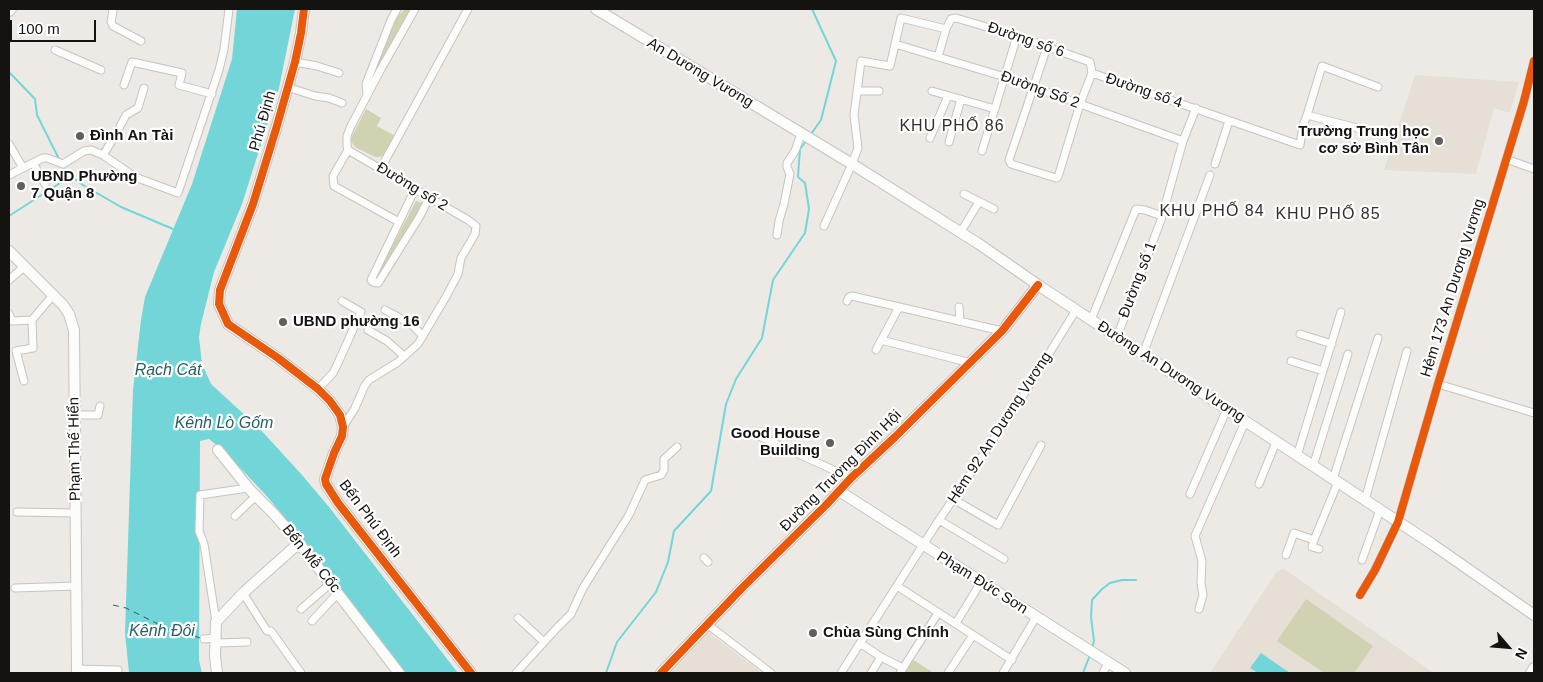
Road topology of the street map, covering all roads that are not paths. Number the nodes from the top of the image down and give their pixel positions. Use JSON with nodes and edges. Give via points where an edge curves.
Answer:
{"nodes":[{"id":1,"x":112,"y":9,"type":"edge"},
{"id":2,"x":229,"y":9,"type":"edge"},
{"id":3,"x":304,"y":9,"type":"edge"},
{"id":4,"x":397,"y":9,"type":"edge"},
{"id":5,"x":416,"y":9,"type":"edge"},
{"id":6,"x":468,"y":9,"type":"edge"},
{"id":7,"x":596,"y":9,"type":"edge"},
{"id":8,"x":946,"y":29,"type":"junction"},
{"id":9,"x":1017,"y":36,"type":"junction"},
{"id":10,"x":141,"y":41,"type":"dead end"},
{"id":11,"x":895,"y":44,"type":"junction"},
{"id":12,"x":1048,"y":47,"type":"junction"},
{"id":13,"x":55,"y":50,"type":"dead end"},
{"id":14,"x":938,"y":57,"type":"junction"},
{"id":15,"x":1534,"y":61,"type":"edge"},
{"id":16,"x":295,"y":62,"type":"junction"},
{"id":17,"x":101,"y":70,"type":"dead end"},
{"id":18,"x":1092,"y":72,"type":"junction"},
{"id":19,"x":339,"y":73,"type":"dead end"},
{"id":20,"x":1005,"y":77,"type":"junction"},
{"id":21,"x":124,"y":85,"type":"dead end"},
{"id":22,"x":1378,"y":86,"type":"dead end"},
{"id":23,"x":287,"y":87,"type":"junction"},
{"id":24,"x":1033,"y":87,"type":"junction"},
{"id":25,"x":144,"y":88,"type":"dead end"},
{"id":26,"x":858,"y":91,"type":"junction"},
{"id":27,"x":879,"y":91,"type":"dead end"},
{"id":28,"x":932,"y":91,"type":"dead end"},
{"id":29,"x":212,"y":94,"type":"junction"},
{"id":30,"x":368,"y":95,"type":"junction"},
{"id":31,"x":948,"y":96,"type":"junction"},
{"id":32,"x":961,"y":100,"type":"junction"},
{"id":33,"x":342,"y":103,"type":"dead end"},
{"id":34,"x":1080,"y":104,"type":"junction"},
{"id":35,"x":1196,"y":108,"type":"junction"},
{"id":36,"x":995,"y":109,"type":"junction"},
{"id":37,"x":1307,"y":115,"type":"junction"},
{"id":38,"x":1229,"y":121,"type":"junction"},
{"id":39,"x":1380,"y":134,"type":"dead end"},
{"id":40,"x":803,"y":135,"type":"junction"},
{"id":41,"x":930,"y":138,"type":"dead end"},
{"id":42,"x":948,"y":142,"type":"dead end"},
{"id":43,"x":1183,"y":142,"type":"junction"},
{"id":44,"x":9,"y":144,"type":"edge"},
{"id":45,"x":348,"y":150,"type":"junction"},
{"id":46,"x":982,"y":152,"type":"dead end"},
{"id":47,"x":103,"y":155,"type":"junction"},
{"id":48,"x":1506,"y":159,"type":"junction"},
{"id":49,"x":33,"y":163,"type":"junction"},
{"id":50,"x":852,"y":164,"type":"junction"},
{"id":51,"x":1215,"y":164,"type":"dead end"},
{"id":52,"x":23,"y":168,"type":"junction"},
{"id":53,"x":381,"y":168,"type":"junction"},
{"id":54,"x":1534,"y":169,"type":"edge"},
{"id":55,"x":9,"y":175,"type":"edge"},
{"id":56,"x":1210,"y":175,"type":"dead end"},
{"id":57,"x":45,"y":184,"type":"dead end"},
{"id":58,"x":415,"y":189,"type":"junction"},
{"id":59,"x":964,"y":194,"type":"dead end"},
{"id":60,"x":429,"y":198,"type":"junction"},
{"id":61,"x":979,"y":202,"type":"junction"},
{"id":62,"x":994,"y":209,"type":"dead end"},
{"id":63,"x":1162,"y":216,"type":"junction"},
{"id":64,"x":399,"y":222,"type":"junction"},
{"id":65,"x":824,"y":226,"type":"dead end"},
{"id":66,"x":960,"y":233,"type":"junction"},
{"id":67,"x":777,"y":235,"type":"dead end"},
{"id":68,"x":9,"y":251,"type":"edge"},
{"id":69,"x":25,"y":266,"type":"junction"},
{"id":70,"x":9,"y":280,"type":"edge"},
{"id":71,"x":1038,"y":285,"type":"junction"},
{"id":72,"x":54,"y":294,"type":"junction"},
{"id":73,"x":849,"y":298,"type":"dead end"},
{"id":74,"x":342,"y":301,"type":"dead end"},
{"id":75,"x":959,"y":307,"type":"dead end"},
{"id":76,"x":899,"y":308,"type":"junction"},
{"id":77,"x":385,"y":310,"type":"dead end"},
{"id":78,"x":1076,"y":310,"type":"junction"},
{"id":79,"x":1341,"y":312,"type":"dead end"},
{"id":80,"x":9,"y":314,"type":"edge"},
{"id":81,"x":32,"y":320,"type":"junction"},
{"id":82,"x":1091,"y":320,"type":"junction"},
{"id":83,"x":960,"y":321,"type":"junction"},
{"id":84,"x":368,"y":330,"type":"dead end"},
{"id":85,"x":1002,"y":331,"type":"junction"},
{"id":86,"x":1300,"y":334,"type":"dead end"},
{"id":87,"x":423,"y":336,"type":"junction"},
{"id":88,"x":1117,"y":337,"type":"junction"},
{"id":89,"x":1378,"y":338,"type":"dead end"},
{"id":90,"x":881,"y":340,"type":"junction"},
{"id":91,"x":1332,"y":344,"type":"junction"},
{"id":92,"x":876,"y":350,"type":"dead end"},
{"id":93,"x":1407,"y":351,"type":"dead end"},
{"id":94,"x":1143,"y":354,"type":"junction"},
{"id":95,"x":1348,"y":354,"type":"dead end"},
{"id":96,"x":404,"y":356,"type":"junction"},
{"id":97,"x":1291,"y":361,"type":"dead end"},
{"id":98,"x":971,"y":363,"type":"junction"},
{"id":99,"x":1324,"y":371,"type":"junction"},
{"id":100,"x":24,"y":381,"type":"dead end"},
{"id":101,"x":1438,"y":384,"type":"junction"},
{"id":102,"x":318,"y":389,"type":"junction"},
{"id":103,"x":100,"y":406,"type":"dead end"},
{"id":104,"x":1227,"y":409,"type":"junction"},
{"id":105,"x":1534,"y":413,"type":"edge"},
{"id":106,"x":74,"y":414,"type":"junction"},
{"id":107,"x":1245,"y":422,"type":"junction"},
{"id":108,"x":343,"y":427,"type":"junction"},
{"id":109,"x":759,"y":436,"type":"dead end"},
{"id":110,"x":1276,"y":442,"type":"junction"},
{"id":111,"x":1041,"y":445,"type":"dead end"},
{"id":112,"x":677,"y":447,"type":"dead end"},
{"id":113,"x":218,"y":450,"type":"dead end"},
{"id":114,"x":1297,"y":456,"type":"junction"},
{"id":115,"x":1313,"y":466,"type":"junction"},
{"id":116,"x":851,"y":478,"type":"junction"},
{"id":117,"x":1336,"y":481,"type":"junction"},
{"id":118,"x":1259,"y":484,"type":"dead end"},
{"id":119,"x":839,"y":491,"type":"junction"},
{"id":120,"x":252,"y":492,"type":"junction"},
{"id":121,"x":1190,"y":494,"type":"dead end"},
{"id":122,"x":953,"y":499,"type":"junction"},
{"id":123,"x":1365,"y":500,"type":"junction"},
{"id":124,"x":1380,"y":510,"type":"junction"},
{"id":125,"x":16,"y":512,"type":"dead end"},
{"id":126,"x":76,"y":513,"type":"junction"},
{"id":127,"x":235,"y":516,"type":"dead end"},
{"id":128,"x":939,"y":520,"type":"junction"},
{"id":129,"x":1398,"y":522,"type":"junction"},
{"id":130,"x":1314,"y":540,"type":"junction"},
{"id":131,"x":299,"y":543,"type":"junction"},
{"id":132,"x":922,"y":545,"type":"junction"},
{"id":133,"x":1319,"y":549,"type":"dead end"},
{"id":134,"x":1286,"y":555,"type":"dead end"},
{"id":135,"x":1004,"y":559,"type":"dead end"},
{"id":136,"x":1362,"y":560,"type":"dead end"},
{"id":137,"x":981,"y":582,"type":"junction"},
{"id":138,"x":331,"y":583,"type":"junction"},
{"id":139,"x":77,"y":586,"type":"junction"},
{"id":140,"x":897,"y":586,"type":"junction"},
{"id":141,"x":15,"y":588,"type":"dead end"},
{"id":142,"x":243,"y":593,"type":"junction"},
{"id":143,"x":338,"y":593,"type":"junction"},
{"id":144,"x":1360,"y":595,"type":"dead end"},
{"id":145,"x":301,"y":609,"type":"dead end"},
{"id":146,"x":1199,"y":609,"type":"dead end"},
{"id":147,"x":938,"y":613,"type":"junction"},
{"id":148,"x":1534,"y":615,"type":"edge"},
{"id":149,"x":1036,"y":617,"type":"junction"},
{"id":150,"x":518,"y":618,"type":"dead end"},
{"id":151,"x":312,"y":621,"type":"dead end"},
{"id":152,"x":216,"y":622,"type":"junction"},
{"id":153,"x":956,"y":623,"type":"junction"},
{"id":154,"x":707,"y":624,"type":"junction"},
{"id":155,"x":972,"y":634,"type":"junction"},
{"id":156,"x":204,"y":639,"type":"dead end"},
{"id":157,"x":216,"y":641,"type":"junction"},
{"id":158,"x":248,"y":642,"type":"dead end"},
{"id":159,"x":544,"y":642,"type":"junction"},
{"id":160,"x":860,"y":643,"type":"junction"},
{"id":161,"x":881,"y":657,"type":"junction"},
{"id":162,"x":1012,"y":660,"type":"junction"},
{"id":163,"x":1108,"y":663,"type":"junction"},
{"id":164,"x":1534,"y":668,"type":"edge"},
{"id":165,"x":118,"y":670,"type":"dead end"},
{"id":166,"x":77,"y":671,"type":"edge"},
{"id":167,"x":901,"y":671,"type":"edge"},
{"id":168,"x":217,"y":673,"type":"edge"},
{"id":169,"x":301,"y":673,"type":"edge"},
{"id":170,"x":399,"y":673,"type":"edge"},
{"id":171,"x":471,"y":673,"type":"edge"},
{"id":172,"x":516,"y":673,"type":"edge"},
{"id":173,"x":661,"y":673,"type":"edge"},
{"id":174,"x":771,"y":673,"type":"edge"},
{"id":175,"x":841,"y":673,"type":"edge"},
{"id":176,"x":871,"y":673,"type":"edge"},
{"id":177,"x":948,"y":673,"type":"edge"},
{"id":178,"x":1003,"y":673,"type":"edge"},
{"id":179,"x":1103,"y":673,"type":"edge"},
{"id":180,"x":1125,"y":673,"type":"edge"},
{"id":181,"x":1531,"y":673,"type":"edge"}],
"edges":[{"from":1,"to":10,"type":"street","via":[[113,26]]},
{"from":2,"to":29,"type":"street","via":[[224,49]]},
{"from":3,"to":16,"type":"street","name":"Phú Định"},
{"from":4,"to":30,"type":"street","via":[[366,84]]},
{"from":5,"to":30,"type":"street"},
{"from":6,"to":53,"type":"street"},
{"from":7,"to":40,"type":"street","name":"An Dương Vương"},
{"from":8,"to":9,"type":"street","name":"Đường số 6","via":[[951,19],[956,18]]},
{"from":8,"to":11,"type":"street","via":[[901,18]]},
{"from":8,"to":14,"type":"street"},
{"from":9,"to":12,"type":"street","name":"Đường số 6"},
{"from":9,"to":20,"type":"street"},
{"from":11,"to":14,"type":"street","name":"Đường Số 2"},
{"from":11,"to":26,"type":"street","via":[[890,66],[861,61]]},
{"from":12,"to":18,"type":"street","name":"Đường số 6","via":[[1090,62]]},
{"from":12,"to":24,"type":"street"},
{"from":13,"to":17,"type":"street"},
{"from":14,"to":20,"type":"street","name":"Đường Số 2"},
{"from":15,"to":48,"type":"street","name":"Hẻm 173 An Dương Vương"},
{"from":16,"to":19,"type":"street"},
{"from":16,"to":23,"type":"street","name":"Phú Định"},
{"from":18,"to":34,"type":"street"},
{"from":18,"to":35,"type":"street","name":"Đường số 4"},
{"from":20,"to":24,"type":"street","name":"Đường Số 2"},
{"from":20,"to":36,"type":"street"},
{"from":21,"to":29,"type":"street","via":[[132,62],[182,74],[179,85]]},
{"from":22,"to":37,"type":"street","via":[[1322,66]]},
{"from":23,"to":33,"type":"street"},
{"from":23,"to":102,"type":"street","name":"Phú Định","via":[[218,304],[228,324]]},
{"from":24,"to":34,"type":"street","name":"Đường Số 2"},
{"from":24,"to":34,"type":"street","via":[[1009,160],[1011,164],[1058,177]]},
{"from":25,"to":47,"type":"street","via":[[138,108],[126,115]]},
{"from":26,"to":27,"type":"street"},
{"from":26,"to":50,"type":"street","via":[[854,115],[858,148]]},
{"from":28,"to":31,"type":"street"},
{"from":29,"to":47,"type":"street","via":[[178,193],[135,177]]},
{"from":30,"to":45,"type":"street","via":[[347,136]]},
{"from":31,"to":32,"type":"street"},
{"from":31,"to":41,"type":"street"},
{"from":32,"to":36,"type":"street"},
{"from":32,"to":42,"type":"street"},
{"from":34,"to":43,"type":"street","name":"Đường Số 2"},
{"from":35,"to":38,"type":"street","name":"Đường số 4"},
{"from":35,"to":43,"type":"street","name":"Đường số 1"},
{"from":36,"to":46,"type":"street"},
{"from":37,"to":38,"type":"street","name":"Đường số 4","via":[[1300,145]]},
{"from":37,"to":39,"type":"street"},
{"from":38,"to":51,"type":"street"},
{"from":40,"to":50,"type":"street","name":"Đường An Dương Vương"},
{"from":40,"to":67,"type":"street","via":[[787,163],[790,174]]},
{"from":43,"to":63,"type":"street","name":"Đường số 1"},
{"from":44,"to":52,"type":"street"},
{"from":45,"to":53,"type":"street","name":"Đường số 2"},
{"from":45,"to":64,"type":"street","via":[[334,176],[334,186]]},
{"from":47,"to":49,"type":"street","via":[[87,150],[64,164],[47,158]]},
{"from":48,"to":54,"type":"street"},
{"from":48,"to":101,"type":"street","name":"Hẻm 173 An Dương Vương"},
{"from":49,"to":52,"type":"street"},
{"from":49,"to":57,"type":"street"},
{"from":50,"to":65,"type":"street"},
{"from":50,"to":66,"type":"street","name":"Đường An Dương Vương"},
{"from":52,"to":55,"type":"street"},
{"from":53,"to":58,"type":"street","name":"Đường số 2"},
{"from":56,"to":94,"type":"street"},
{"from":58,"to":60,"type":"street","name":"Đường số 2"},
{"from":58,"to":64,"type":"street"},
{"from":59,"to":61,"type":"street"},
{"from":60,"to":64,"type":"street","via":[[384,274],[375,283],[373,276]]},
{"from":60,"to":87,"type":"street","name":"Đường số 2","via":[[476,226],[473,239],[461,258],[458,274]]},
{"from":61,"to":62,"type":"street"},
{"from":61,"to":66,"type":"street"},
{"from":63,"to":82,"type":"street","via":[[1136,209]]},
{"from":63,"to":88,"type":"street","name":"Đường số 1"},
{"from":66,"to":71,"type":"street","name":"Đường An Dương Vương"},
{"from":68,"to":69,"type":"street","name":"Phạm Thế Hiển"},
{"from":69,"to":70,"type":"street"},
{"from":69,"to":72,"type":"street","name":"Phạm Thế Hiển"},
{"from":71,"to":78,"type":"street","name":"Đường An Dương Vương"},
{"from":71,"to":85,"type":"street","name":"Đường Trương Đình Hội"},
{"from":72,"to":81,"type":"street"},
{"from":72,"to":106,"type":"street","name":"Phạm Thế Hiển","via":[[69,314],[74,330]]},
{"from":73,"to":76,"type":"street"},
{"from":74,"to":102,"type":"street","via":[[361,312],[337,365]]},
{"from":75,"to":83,"type":"street"},
{"from":76,"to":83,"type":"street"},
{"from":76,"to":90,"type":"street"},
{"from":77,"to":87,"type":"street","via":[[411,324]]},
{"from":78,"to":82,"type":"street","name":"Đường An Dương Vương"},
{"from":78,"to":122,"type":"street","name":"Hẻm 92 An Dương Vương"},
{"from":79,"to":91,"type":"street"},
{"from":80,"to":81,"type":"street","via":[[12,320]]},
{"from":81,"to":100,"type":"street","via":[[33,348],[16,351]]},
{"from":82,"to":88,"type":"street","name":"Đường An Dương Vương"},
{"from":83,"to":85,"type":"street"},
{"from":84,"to":96,"type":"street","via":[[387,340]]},
{"from":85,"to":98,"type":"street","name":"Đường Trương Đình Hội"},
{"from":86,"to":91,"type":"street"},
{"from":87,"to":96,"type":"street"},
{"from":88,"to":94,"type":"street","name":"Đường An Dương Vương"},
{"from":89,"to":117,"type":"street"},
{"from":90,"to":92,"type":"street"},
{"from":90,"to":98,"type":"street"},
{"from":91,"to":99,"type":"street"},
{"from":93,"to":123,"type":"street"},
{"from":94,"to":104,"type":"street","name":"Đường An Dương Vương"},
{"from":95,"to":115,"type":"street"},
{"from":96,"to":108,"type":"street","via":[[369,380]]},
{"from":97,"to":99,"type":"street"},
{"from":98,"to":116,"type":"street","name":"Đường Trương Đình Hội"},
{"from":99,"to":114,"type":"street"},
{"from":101,"to":105,"type":"street"},
{"from":101,"to":129,"type":"street","name":"Hẻm 173 An Dương Vương"},
{"from":102,"to":108,"type":"street","via":[[340,415]]},
{"from":103,"to":106,"type":"street","via":[[98,415]]},
{"from":104,"to":107,"type":"street","name":"Đường An Dương Vương"},
{"from":104,"to":121,"type":"street"},
{"from":106,"to":126,"type":"street","name":"Phạm Thế Hiển"},
{"from":107,"to":110,"type":"street","name":"Đường An Dương Vương"},
{"from":107,"to":146,"type":"street","via":[[1195,536],[1202,561],[1203,595]]},
{"from":108,"to":171,"type":"street","name":"Bến Phú Định","via":[[326,484],[338,504]]},
{"from":109,"to":116,"type":"street"},
{"from":110,"to":114,"type":"street","name":"Đường An Dương Vương"},
{"from":110,"to":118,"type":"street"},
{"from":111,"to":122,"type":"street","via":[[998,525]]},
{"from":112,"to":159,"type":"street","via":[[664,459],[664,470],[660,476],[645,480],[629,515],[583,588],[571,614]]},
{"from":113,"to":120,"type":"street","name":"Bến Mễ Cốc"},
{"from":114,"to":115,"type":"street","name":"Đường An Dương Vương"},
{"from":115,"to":117,"type":"street","name":"Đường An Dương Vương"},
{"from":116,"to":119,"type":"street","name":"Đường Trương Đình Hội"},
{"from":117,"to":123,"type":"street","name":"Đường An Dương Vương"},
{"from":117,"to":130,"type":"street"},
{"from":119,"to":132,"type":"street","name":"Phạm Đức Sơn"},
{"from":119,"to":154,"type":"street","name":"Đường Trương Đình Hội"},
{"from":120,"to":127,"type":"street"},
{"from":120,"to":131,"type":"street","name":"Bến Mễ Cốc"},
{"from":120,"to":152,"type":"street","via":[[200,495],[199,531],[204,544]]},
{"from":122,"to":128,"type":"street","name":"Hẻm 92 An Dương Vương"},
{"from":123,"to":124,"type":"street","name":"Đường An Dương Vương"},
{"from":124,"to":129,"type":"street","name":"Đường An Dương Vương"},
{"from":124,"to":136,"type":"street"},
{"from":125,"to":126,"type":"street"},
{"from":126,"to":139,"type":"street","name":"Phạm Thế Hiển"},
{"from":128,"to":132,"type":"street","name":"Hẻm 92 An Dương Vương"},
{"from":128,"to":135,"type":"street"},
{"from":129,"to":144,"type":"street","name":"Hẻm 173 An Dương Vương"},
{"from":129,"to":148,"type":"street","name":"Đường An Dương Vương"},
{"from":130,"to":133,"type":"street","via":[[1312,547]]},
{"from":130,"to":134,"type":"street","via":[[1294,533]]},
{"from":131,"to":138,"type":"street","name":"Bến Mễ Cốc"},
{"from":131,"to":142,"type":"street"},
{"from":132,"to":137,"type":"street","name":"Phạm Đức Sơn"},
{"from":132,"to":140,"type":"street","name":"Hẻm 92 An Dương Vương"},
{"from":137,"to":149,"type":"street","name":"Phạm Đức Sơn"},
{"from":137,"to":153,"type":"street"},
{"from":138,"to":143,"type":"street","name":"Bến Mễ Cốc"},
{"from":138,"to":145,"type":"street"},
{"from":139,"to":141,"type":"street"},
{"from":139,"to":166,"type":"street","name":"Phạm Thế Hiển"},
{"from":140,"to":147,"type":"street"},
{"from":140,"to":160,"type":"street","name":"Hẻm 92 An Dương Vương"},
{"from":142,"to":152,"type":"street"},
{"from":142,"to":169,"type":"street","via":[[267,631],[271,631]]},
{"from":143,"to":151,"type":"street"},
{"from":143,"to":170,"type":"street","name":"Bến Mễ Cốc"},
{"from":147,"to":153,"type":"street"},
{"from":147,"to":167,"type":"street"},
{"from":149,"to":162,"type":"street"},
{"from":149,"to":163,"type":"street","name":"Phạm Đức Sơn"},
{"from":150,"to":159,"type":"street"},
{"from":152,"to":157,"type":"street"},
{"from":153,"to":155,"type":"street"},
{"from":154,"to":173,"type":"street","name":"Đường Trương Đình Hội"},
{"from":154,"to":174,"type":"street"},
{"from":155,"to":162,"type":"street"},
{"from":155,"to":177,"type":"street"},
{"from":156,"to":157,"type":"street"},
{"from":157,"to":158,"type":"street"},
{"from":157,"to":168,"type":"street"},
{"from":159,"to":172,"type":"street"},
{"from":160,"to":161,"type":"street"},
{"from":160,"to":175,"type":"street","name":"Hẻm 92 An Dương Vương"},
{"from":161,"to":167,"type":"street"},
{"from":161,"to":176,"type":"street"},
{"from":162,"to":178,"type":"street"},
{"from":163,"to":179,"type":"street"},
{"from":163,"to":180,"type":"street","name":"Phạm Đức Sơn"},
{"from":164,"to":181,"type":"street"},
{"from":165,"to":166,"type":"street"}]}
